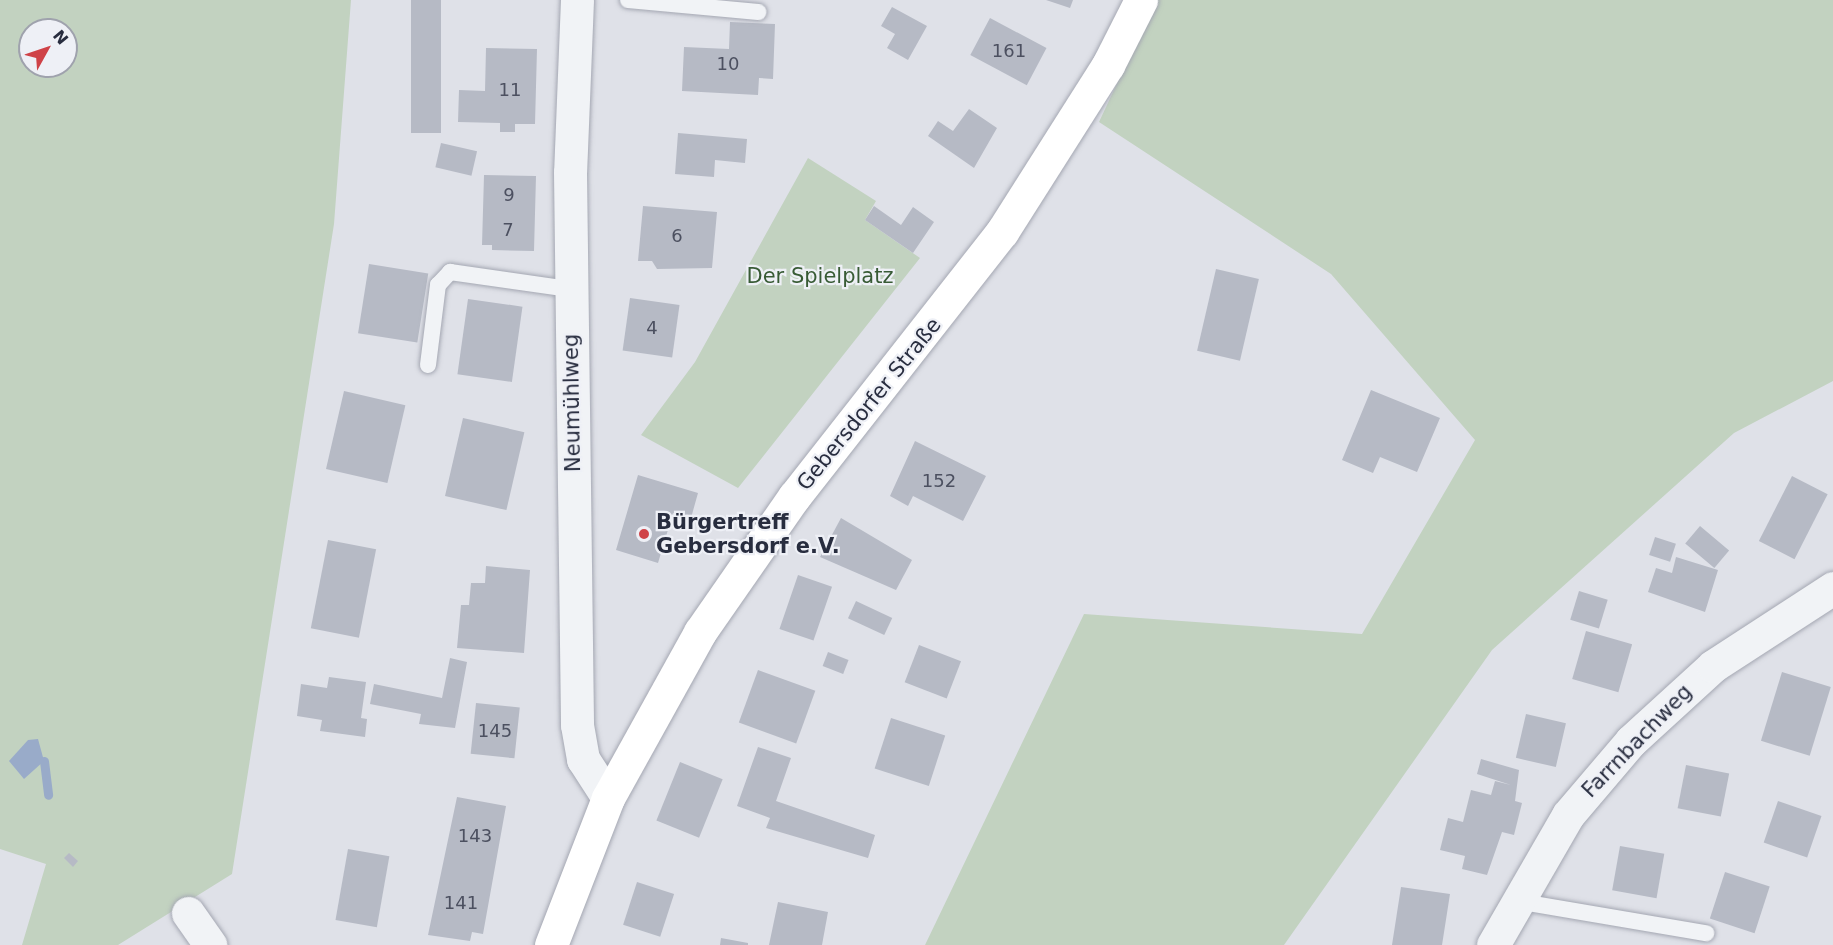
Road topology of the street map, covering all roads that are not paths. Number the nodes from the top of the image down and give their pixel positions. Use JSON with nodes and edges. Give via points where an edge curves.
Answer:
{"nodes":[{"id":1,"x":577,"y":0,"type":"edge"},
{"id":2,"x":628,"y":0,"type":"edge"},
{"id":3,"x":1141,"y":0,"type":"edge"},
{"id":4,"x":758,"y":12,"type":"dead end"},
{"id":5,"x":570,"y":289,"type":"junction"},
{"id":6,"x":428,"y":365,"type":"dead end"},
{"id":7,"x":1833,"y":588,"type":"edge"},
{"id":8,"x":609,"y":798,"type":"junction"},
{"id":9,"x":1515,"y":901,"type":"junction"},
{"id":10,"x":188,"y":913,"type":"dead end"},
{"id":11,"x":1706,"y":933,"type":"dead end"},
{"id":12,"x":210,"y":945,"type":"edge"},
{"id":13,"x":551,"y":945,"type":"edge"},
{"id":14,"x":1493,"y":945,"type":"edge"}],
"edges":[{"from":1,"to":5,"type":"street","name":"Neumühlweg"},
{"from":2,"to":4,"type":"lane"},
{"from":3,"to":8,"type":"main road","name":"Gebersdorfer Straße","via":[[1108,65],[1002,232],[739,572],[662,696]]},
{"from":5,"to":6,"type":"lane","via":[[450,272],[438,285]]},
{"from":5,"to":8,"type":"street","name":"Neumühlweg","via":[[577,725],[583,759]]},
{"from":7,"to":9,"type":"street","name":"Farrnbachweg","via":[[1750,638],[1679,693],[1569,815]]},
{"from":8,"to":13,"type":"main road","name":"Gebersdorfer Straße"},
{"from":9,"to":11,"type":"lane"},
{"from":9,"to":14,"type":"street","name":"Farrnbachweg"},
{"from":10,"to":12,"type":"street"}]}
